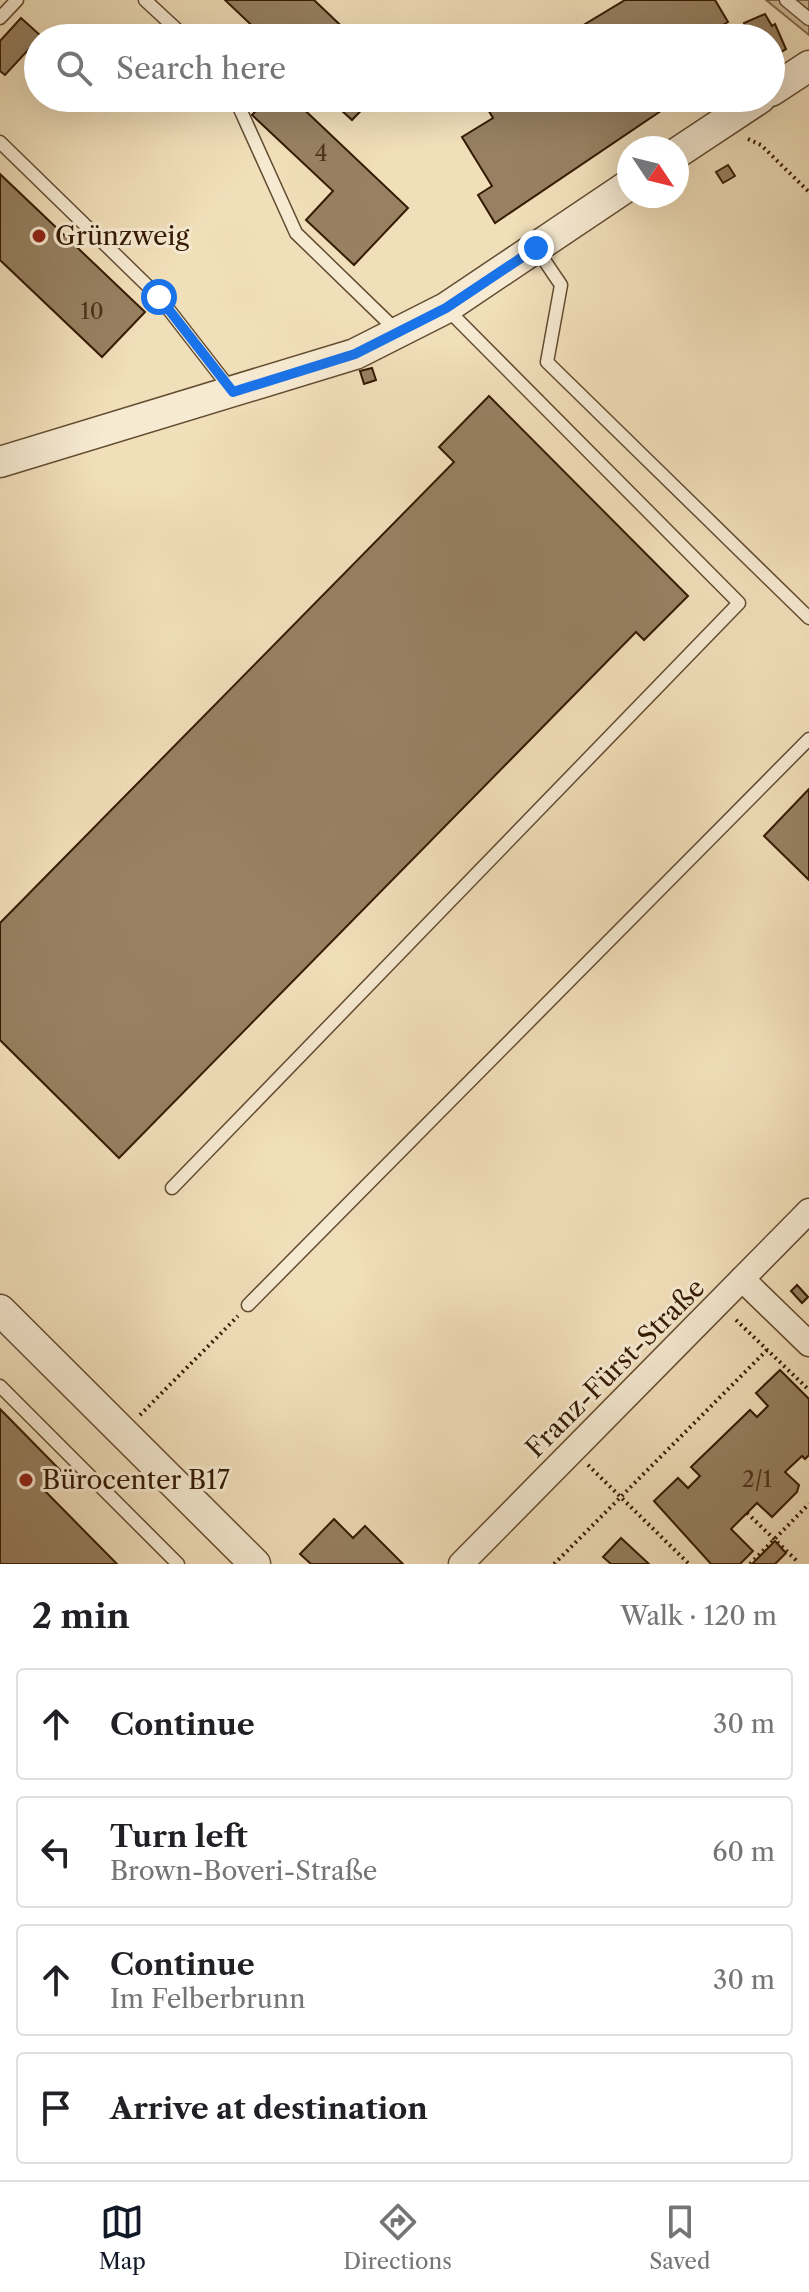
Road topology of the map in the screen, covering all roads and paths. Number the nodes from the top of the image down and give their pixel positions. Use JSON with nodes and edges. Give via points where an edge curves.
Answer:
{"nodes":[{"id":1,"x":17,"y":0,"type":"edge"},
{"id":2,"x":145,"y":0,"type":"edge"},
{"id":3,"x":786,"y":0,"type":"edge"},
{"id":4,"x":0,"y":18,"type":"edge"},
{"id":5,"x":809,"y":19,"type":"edge"},
{"id":6,"x":171,"y":24,"type":"edge"},
{"id":7,"x":809,"y":66,"type":"edge"},
{"id":8,"x":785,"y":82,"type":"edge"},
{"id":9,"x":241,"y":112,"type":"edge"},
{"id":10,"x":738,"y":112,"type":"edge"},
{"id":11,"x":716,"y":126,"type":"junction"},
{"id":12,"x":0,"y":142,"type":"edge"},
{"id":13,"x":689,"y":145,"type":"edge"},
{"id":14,"x":809,"y":192,"type":"edge"},
{"id":15,"x":617,"y":193,"type":"edge"},
{"id":16,"x":536,"y":248,"type":"junction"},
{"id":17,"x":446,"y":308,"type":"junction"},
{"id":18,"x":399,"y":333,"type":"junction"},
{"id":19,"x":233,"y":392,"type":"junction"},
{"id":20,"x":0,"y":462,"type":"edge"},
{"id":21,"x":809,"y":618,"type":"edge"},
{"id":22,"x":809,"y":739,"type":"edge"},
{"id":23,"x":172,"y":1188,"type":"dead end"},
{"id":24,"x":809,"y":1211,"type":"edge"},
{"id":25,"x":742,"y":1279,"type":"junction"},
{"id":26,"x":718,"y":1303,"type":"junction"},
{"id":27,"x":248,"y":1305,"type":"joint"},
{"id":28,"x":0,"y":1310,"type":"edge"},
{"id":29,"x":809,"y":1344,"type":"edge"},
{"id":30,"x":767,"y":1350,"type":"junction"},
{"id":31,"x":0,"y":1386,"type":"edge"},
{"id":32,"x":809,"y":1390,"type":"edge"},
{"id":33,"x":157,"y":1397,"type":"dead end"},
{"id":34,"x":588,"y":1465,"type":"dead end"},
{"id":35,"x":620,"y":1496,"type":"junction"},
{"id":36,"x":809,"y":1504,"type":"edge"},
{"id":37,"x":747,"y":1513,"type":"dead end"},
{"id":38,"x":774,"y":1539,"type":"junction"},
{"id":39,"x":797,"y":1561,"type":"dead end"},
{"id":40,"x":178,"y":1564,"type":"edge"},
{"id":41,"x":255,"y":1564,"type":"edge"},
{"id":42,"x":461,"y":1564,"type":"edge"},
{"id":43,"x":554,"y":1564,"type":"edge"},
{"id":44,"x":689,"y":1564,"type":"edge"},
{"id":45,"x":750,"y":1564,"type":"edge"}],
"edges":[{"from":1,"to":4,"type":"lane"},
{"from":2,"to":6,"type":"lane"},
{"from":3,"to":5,"type":"lane"},
{"from":7,"to":8,"type":"street"},
{"from":9,"to":18,"type":"lane","via":[[296,233]]},
{"from":10,"to":11,"type":"street"},
{"from":11,"to":13,"type":"street"},
{"from":11,"to":14,"type":"path","via":[[761,145]]},
{"from":12,"to":19,"type":"lane","via":[[159,297]]},
{"from":15,"to":16,"type":"street"},
{"from":16,"to":17,"type":"street"},
{"from":16,"to":21,"type":"lane","via":[[561,285],[547,362]]},
{"from":17,"to":18,"type":"street"},
{"from":17,"to":23,"type":"lane","via":[[739,603]]},
{"from":18,"to":19,"type":"street","via":[[355,354]]},
{"from":19,"to":20,"type":"street"},
{"from":22,"to":27,"type":"lane"},
{"from":24,"to":25,"type":"street","name":"Franz-Fürst-Straße"},
{"from":25,"to":26,"type":"street","name":"Franz-Fürst-Straße"},
{"from":25,"to":29,"type":"street"},
{"from":26,"to":30,"type":"path"},
{"from":26,"to":42,"type":"street","name":"Franz-Fürst-Straße"},
{"from":27,"to":33,"type":"path"},
{"from":28,"to":41,"type":"street"},
{"from":30,"to":32,"type":"path"},
{"from":30,"to":35,"type":"path"},
{"from":31,"to":40,"type":"lane"},
{"from":34,"to":35,"type":"path"},
{"from":35,"to":43,"type":"path"},
{"from":35,"to":44,"type":"path"},
{"from":36,"to":38,"type":"path"},
{"from":37,"to":38,"type":"path"},
{"from":38,"to":39,"type":"path"},
{"from":38,"to":45,"type":"path"}]}
